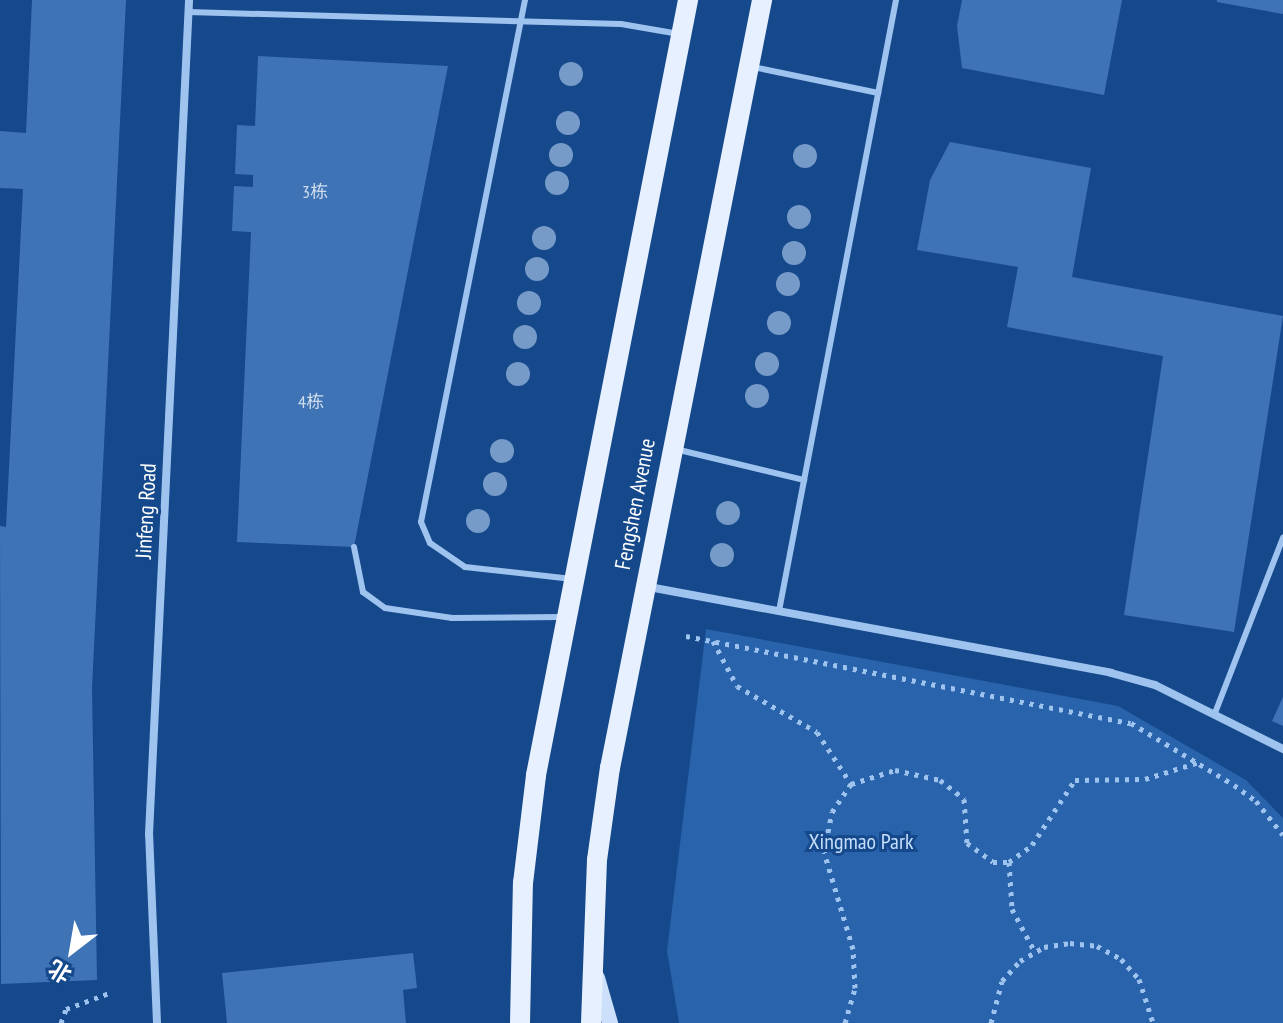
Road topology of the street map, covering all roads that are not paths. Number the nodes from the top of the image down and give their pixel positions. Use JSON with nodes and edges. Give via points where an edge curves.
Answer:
{"nodes":[{"id":1,"x":189,"y":0,"type":"edge"},
{"id":2,"x":525,"y":0,"type":"edge"},
{"id":3,"x":688,"y":0,"type":"edge"},
{"id":4,"x":762,"y":0,"type":"edge"},
{"id":5,"x":896,"y":0,"type":"edge"},
{"id":6,"x":188,"y":12,"type":"junction"},
{"id":7,"x":521,"y":21,"type":"junction"},
{"id":8,"x":681,"y":34,"type":"junction"},
{"id":9,"x":748,"y":66,"type":"junction"},
{"id":10,"x":878,"y":93,"type":"junction"},
{"id":11,"x":671,"y":448,"type":"junction"},
{"id":12,"x":804,"y":480,"type":"junction"},
{"id":13,"x":1283,"y":538,"type":"edge"},
{"id":14,"x":354,"y":547,"type":"dead end"},
{"id":15,"x":572,"y":579,"type":"junction"},
{"id":16,"x":643,"y":586,"type":"junction"},
{"id":17,"x":779,"y":611,"type":"junction"},
{"id":18,"x":565,"y":617,"type":"junction"},
{"id":19,"x":1215,"y":713,"type":"junction"},
{"id":20,"x":1283,"y":749,"type":"edge"},
{"id":21,"x":591,"y":955,"type":"junction"},
{"id":22,"x":157,"y":1023,"type":"edge"},
{"id":23,"x":518,"y":1023,"type":"edge"},
{"id":24,"x":591,"y":1023,"type":"edge"},
{"id":25,"x":610,"y":1023,"type":"edge"}],
"edges":[{"from":1,"to":6,"type":"street","name":"Jinfeng Road"},
{"from":2,"to":7,"type":"lane"},
{"from":3,"to":8,"type":"main road"},
{"from":4,"to":9,"type":"main road","name":"Fengshen Avenue"},
{"from":5,"to":10,"type":"lane"},
{"from":6,"to":7,"type":"lane"},
{"from":6,"to":22,"type":"street","name":"Jinfeng Road","via":[[149,834]]},
{"from":7,"to":8,"type":"lane","via":[[621,24]]},
{"from":7,"to":15,"type":"lane","via":[[421,522],[430,543],[465,567]]},
{"from":8,"to":15,"type":"main road"},
{"from":9,"to":10,"type":"lane"},
{"from":9,"to":11,"type":"main road","name":"Fengshen Avenue"},
{"from":10,"to":12,"type":"lane"},
{"from":11,"to":12,"type":"lane"},
{"from":11,"to":16,"type":"main road","name":"Fengshen Avenue"},
{"from":12,"to":17,"type":"lane"},
{"from":13,"to":19,"type":"lane"},
{"from":14,"to":18,"type":"lane","via":[[363,592],[385,608],[452,618]]},
{"from":15,"to":18,"type":"main road"},
{"from":16,"to":17,"type":"street"},
{"from":16,"to":21,"type":"main road","name":"Fengshen Avenue","via":[[607,784]]},
{"from":17,"to":19,"type":"street","via":[[1111,673],[1155,685]]},
{"from":18,"to":23,"type":"main road","via":[[536,775],[523,883]]},
{"from":19,"to":20,"type":"street"},
{"from":21,"to":24,"type":"main road","name":"Fengshen Avenue"},
{"from":21,"to":25,"type":"main road"}]}
